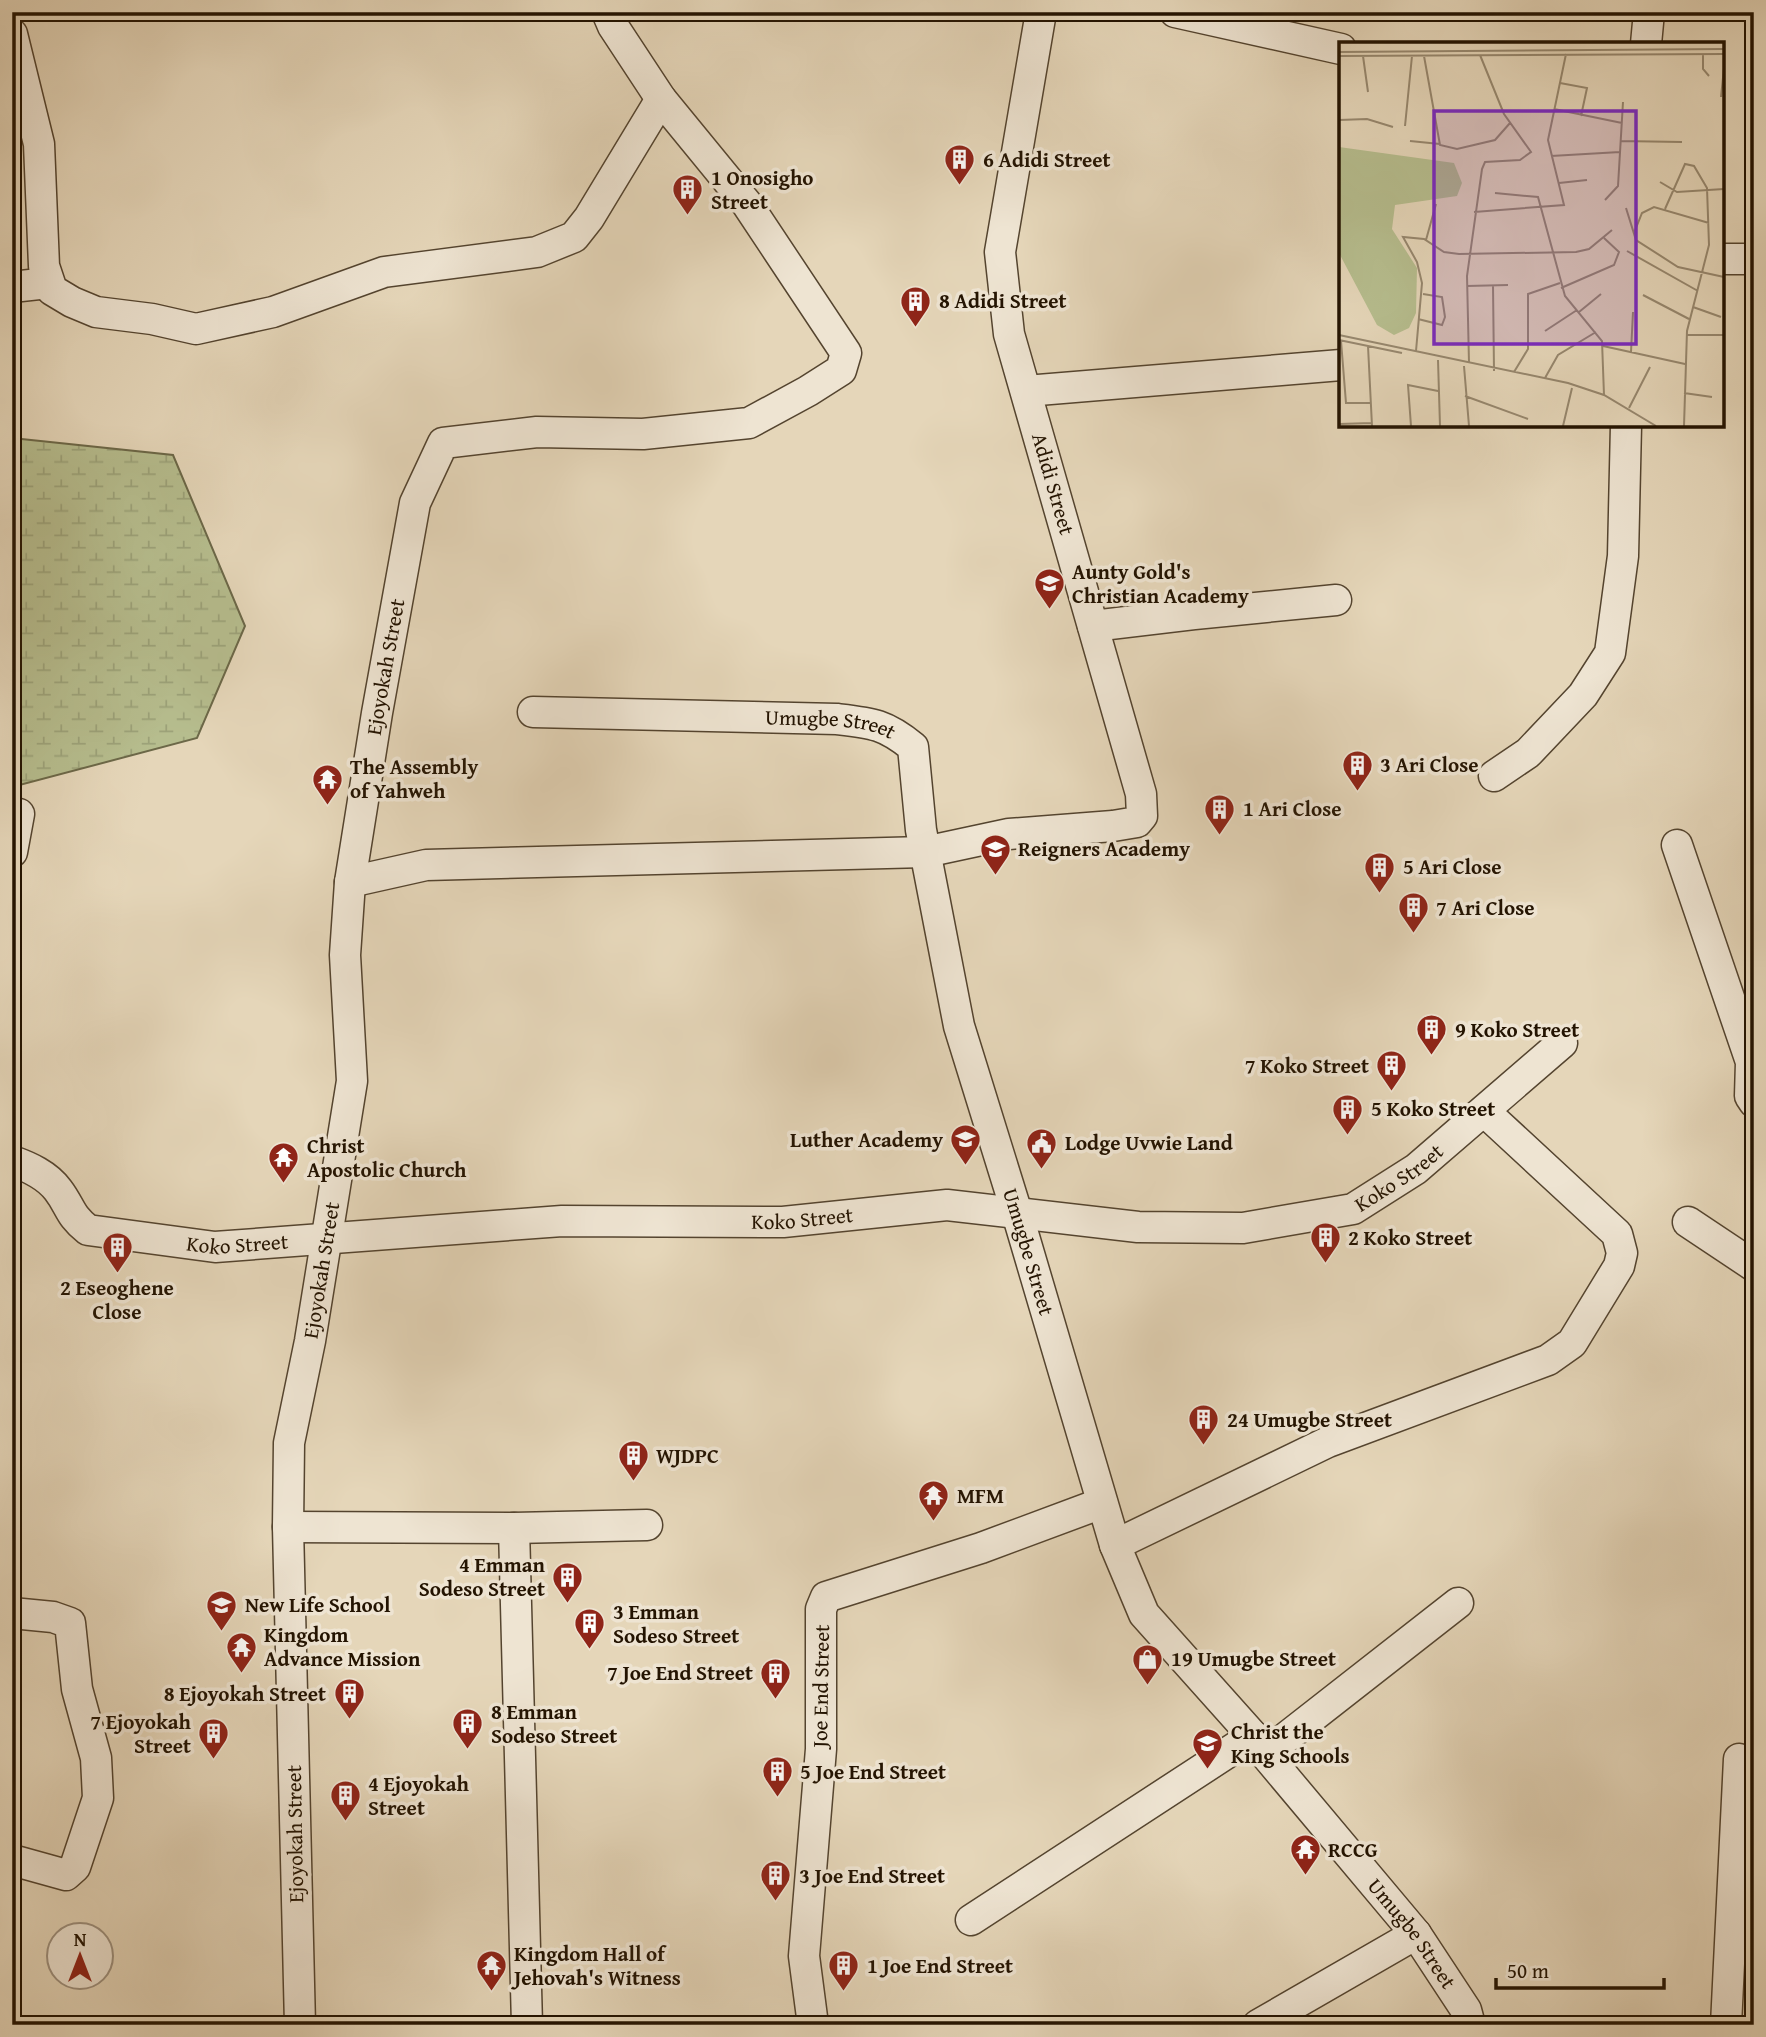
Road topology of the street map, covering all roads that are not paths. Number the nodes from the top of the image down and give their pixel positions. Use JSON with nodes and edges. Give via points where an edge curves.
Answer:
{"nodes":[{"id":1,"x":607,"y":12,"type":"edge"},
{"id":2,"x":1041,"y":12,"type":"edge"},
{"id":3,"x":1175,"y":12,"type":"edge"},
{"id":4,"x":1649,"y":12,"type":"edge"},
{"id":5,"x":1290,"y":24,"type":"edge"},
{"id":6,"x":12,"y":34,"type":"edge"},
{"id":7,"x":1646,"y":42,"type":"edge"},
{"id":8,"x":1339,"y":48,"type":"edge"},
{"id":9,"x":661,"y":99,"type":"junction"},
{"id":10,"x":1724,"y":259,"type":"edge"},
{"id":11,"x":1754,"y":259,"type":"edge"},
{"id":12,"x":48,"y":283,"type":"junction"},
{"id":13,"x":12,"y":287,"type":"edge"},
{"id":14,"x":1339,"y":365,"type":"edge"},
{"id":15,"x":1026,"y":391,"type":"junction"},
{"id":16,"x":1626,"y":427,"type":"edge"},
{"id":17,"x":1336,"y":600,"type":"dead end"},
{"id":18,"x":1093,"y":626,"type":"junction"},
{"id":19,"x":533,"y":712,"type":"dead end"},
{"id":20,"x":1494,"y":776,"type":"dead end"},
{"id":21,"x":19,"y":814,"type":"dead end"},
{"id":22,"x":1677,"y":845,"type":"dead end"},
{"id":23,"x":12,"y":852,"type":"edge"},
{"id":24,"x":925,"y":852,"type":"junction"},
{"id":25,"x":350,"y":881,"type":"junction"},
{"id":26,"x":1562,"y":1043,"type":"dead end"},
{"id":27,"x":1752,"y":1058,"type":"edge"},
{"id":28,"x":1754,"y":1102,"type":"edge"},
{"id":29,"x":1484,"y":1111,"type":"junction"},
{"id":30,"x":12,"y":1161,"type":"edge"},
{"id":31,"x":1017,"y":1213,"type":"junction"},
{"id":32,"x":1688,"y":1222,"type":"dead end"},
{"id":33,"x":326,"y":1240,"type":"junction"},
{"id":34,"x":1754,"y":1266,"type":"edge"},
{"id":35,"x":1102,"y":1503,"type":"junction"},
{"id":36,"x":647,"y":1525,"type":"dead end"},
{"id":37,"x":288,"y":1527,"type":"junction"},
{"id":38,"x":514,"y":1528,"type":"junction"},
{"id":39,"x":1115,"y":1545,"type":"junction"},
{"id":40,"x":1458,"y":1603,"type":"dead end"},
{"id":41,"x":12,"y":1613,"type":"edge"},
{"id":42,"x":1259,"y":1745,"type":"junction"},
{"id":43,"x":1739,"y":1759,"type":"dead end"},
{"id":44,"x":12,"y":1860,"type":"edge"},
{"id":45,"x":971,"y":1920,"type":"dead end"},
{"id":46,"x":1416,"y":1934,"type":"junction"},
{"id":47,"x":300,"y":2025,"type":"edge"},
{"id":48,"x":527,"y":2025,"type":"edge"},
{"id":49,"x":813,"y":2025,"type":"edge"},
{"id":50,"x":1258,"y":2025,"type":"edge"},
{"id":51,"x":1470,"y":2025,"type":"edge"},
{"id":52,"x":1726,"y":2025,"type":"edge"}],
"edges":[{"from":1,"to":9,"type":"street"},
{"from":2,"to":15,"type":"street","name":"Adidi Street","via":[[1000,252],[1009,334]]},
{"from":3,"to":5,"type":"street"},
{"from":4,"to":7,"type":"street"},
{"from":5,"to":8,"type":"street"},
{"from":6,"to":12,"type":"street","via":[[38,144]]},
{"from":9,"to":12,"type":"street","via":[[574,237],[537,251],[384,272],[273,312],[196,329],[96,312],[52,290]]},
{"from":9,"to":25,"type":"street","name":"Ejoyokah Street","via":[[763,227],[846,353],[841,370],[749,424],[643,434],[537,432],[443,443],[415,503]]},
{"from":10,"to":11,"type":"street"},
{"from":12,"to":13,"type":"street"},
{"from":14,"to":15,"type":"street"},
{"from":15,"to":18,"type":"street","name":"Adidi Street"},
{"from":16,"to":20,"type":"street","via":[[1623,556],[1610,653],[1583,695],[1528,753]]},
{"from":17,"to":18,"type":"street"},
{"from":18,"to":24,"type":"street","name":"Adidi Street","via":[[1141,794],[1142,816],[1137,822],[1113,826],[1009,834]]},
{"from":19,"to":24,"type":"street","name":"Umugbe Street","via":[[837,719],[895,732],[913,747]]},
{"from":21,"to":23,"type":"street"},
{"from":22,"to":27,"type":"street"},
{"from":24,"to":25,"type":"street","via":[[426,866]]},
{"from":24,"to":31,"type":"street","name":"Umugbe Street","via":[[959,1026]]},
{"from":25,"to":33,"type":"street","name":"Ejoyokah Street","via":[[345,955],[352,1081]]},
{"from":26,"to":29,"type":"street","name":"Koko Street"},
{"from":27,"to":28,"type":"street","via":[[1750,1096]]},
{"from":29,"to":31,"type":"street","name":"Koko Street","via":[[1416,1169],[1353,1209],[1243,1228],[1138,1227]]},
{"from":29,"to":39,"type":"street","via":[[1618,1234],[1619,1266],[1572,1343],[1548,1360],[1328,1442]]},
{"from":30,"to":33,"type":"street","name":"Koko Street","via":[[35,1170],[58,1189],[75,1220],[88,1230],[215,1247]]},
{"from":31,"to":33,"type":"street","name":"Koko Street","via":[[947,1205],[783,1222],[562,1221]]},
{"from":31,"to":35,"type":"street","name":"Umugbe Street"},
{"from":32,"to":34,"type":"street"},
{"from":33,"to":37,"type":"street","name":"Ejoyokah Street","via":[[289,1443]]},
{"from":35,"to":39,"type":"street","name":"Umugbe Street"},
{"from":35,"to":49,"type":"street","name":"Joe End Street","via":[[981,1548],[825,1597],[821,1609],[821,1749],[804,1956]]},
{"from":36,"to":38,"type":"street"},
{"from":37,"to":38,"type":"street"},
{"from":37,"to":47,"type":"street","name":"Ejoyokah Street"},
{"from":38,"to":48,"type":"street"},
{"from":39,"to":42,"type":"street","name":"Umugbe Street","via":[[1144,1614]]},
{"from":40,"to":42,"type":"street"},
{"from":41,"to":44,"type":"street","via":[[70,1623],[77,1689],[96,1758],[98,1798],[75,1867],[66,1875]]},
{"from":42,"to":45,"type":"street"},
{"from":42,"to":46,"type":"street","name":"Umugbe Street"},
{"from":43,"to":52,"type":"street"},
{"from":46,"to":50,"type":"street"},
{"from":46,"to":51,"type":"street","name":"Umugbe Street","via":[[1466,2010]]}]}
